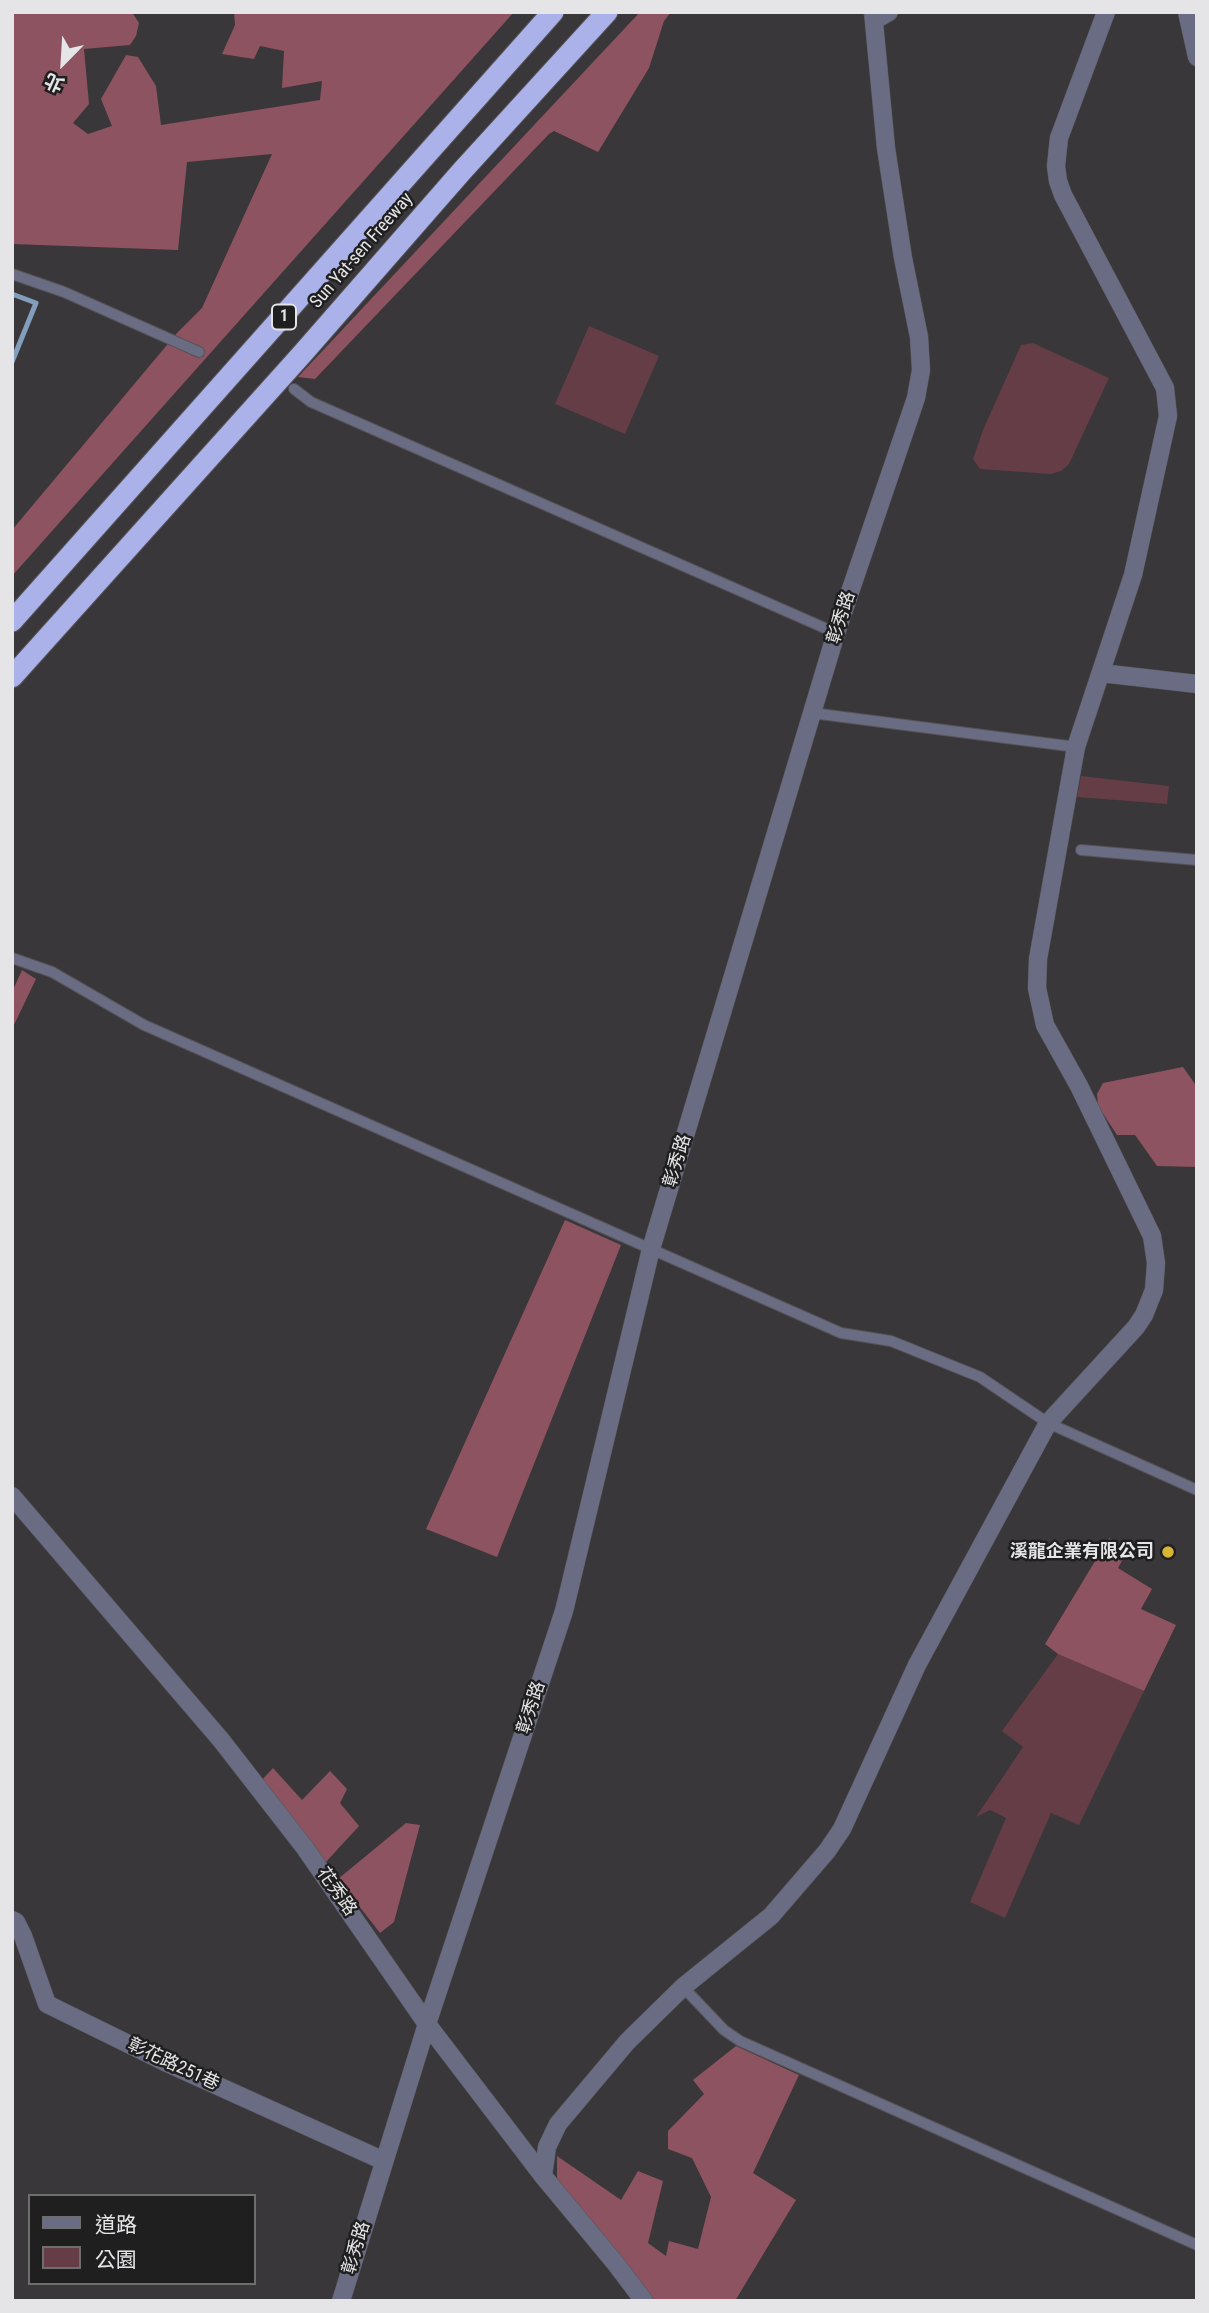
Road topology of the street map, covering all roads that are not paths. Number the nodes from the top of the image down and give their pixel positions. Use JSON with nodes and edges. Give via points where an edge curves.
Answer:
{"nodes":[{"id":1,"x":553,"y":12,"type":"edge"},
{"id":2,"x":607,"y":12,"type":"edge"},
{"id":3,"x":1105,"y":12,"type":"edge"},
{"id":4,"x":1187,"y":12,"type":"edge"},
{"id":5,"x":879,"y":15,"type":"edge"},
{"id":6,"x":1197,"y":57,"type":"edge"},
{"id":7,"x":12,"y":274,"type":"edge"},
{"id":8,"x":199,"y":352,"type":"dead end"},
{"id":9,"x":294,"y":389,"type":"dead end"},
{"id":10,"x":12,"y":621,"type":"edge"},
{"id":11,"x":836,"y":633,"type":"junction"},
{"id":12,"x":1101,"y":673,"type":"junction"},
{"id":13,"x":12,"y":677,"type":"edge"},
{"id":14,"x":1197,"y":684,"type":"edge"},
{"id":15,"x":812,"y":713,"type":"junction"},
{"id":16,"x":1076,"y":747,"type":"junction"},
{"id":17,"x":1081,"y":850,"type":"dead end"},
{"id":18,"x":1197,"y":860,"type":"edge"},
{"id":19,"x":12,"y":958,"type":"edge"},
{"id":20,"x":651,"y":1249,"type":"junction"},
{"id":21,"x":1048,"y":1423,"type":"junction"},
{"id":22,"x":1197,"y":1490,"type":"edge"},
{"id":23,"x":12,"y":1496,"type":"edge"},
{"id":24,"x":12,"y":1920,"type":"edge"},
{"id":25,"x":683,"y":1987,"type":"junction"},
{"id":26,"x":427,"y":2024,"type":"junction"},
{"id":27,"x":384,"y":2161,"type":"junction"},
{"id":28,"x":543,"y":2176,"type":"junction"},
{"id":29,"x":1197,"y":2245,"type":"edge"},
{"id":30,"x":341,"y":2301,"type":"edge"},
{"id":31,"x":644,"y":2301,"type":"edge"}],
"edges":[{"from":1,"to":10,"type":"highway","name":"Sun Yat-sen Freeway","number":"1"},
{"from":2,"to":13,"type":"highway","name":"Sun Yat-sen Freeway","number":"1"},
{"from":3,"to":12,"type":"street","via":[[1059,138],[1057,173],[1063,195],[1165,388],[1169,408],[1133,575]]},
{"from":4,"to":6,"type":"street"},
{"from":5,"to":11,"type":"street","name":"彰秀路","via":[[886,148],[921,370],[916,398]]},
{"from":7,"to":8,"type":"lane"},
{"from":9,"to":11,"type":"lane","via":[[311,402]]},
{"from":11,"to":15,"type":"street","name":"彰秀路"},
{"from":12,"to":14,"type":"street"},
{"from":12,"to":16,"type":"street"},
{"from":15,"to":16,"type":"lane"},
{"from":15,"to":20,"type":"street","name":"彰秀路"},
{"from":16,"to":21,"type":"street","via":[[1038,959],[1037,988],[1045,1025],[1147,1223],[1155,1249],[1156,1277],[1150,1303],[1136,1327]]},
{"from":17,"to":18,"type":"lane"},
{"from":19,"to":20,"type":"lane","via":[[52,972],[144,1026]]},
{"from":20,"to":21,"type":"lane","via":[[841,1333],[891,1341],[980,1377]]},
{"from":20,"to":26,"type":"street","name":"彰秀路","via":[[564,1611]]},
{"from":21,"to":22,"type":"lane"},
{"from":21,"to":25,"type":"street","via":[[917,1665],[842,1829],[771,1916]]},
{"from":23,"to":26,"type":"street","name":"花秀路","via":[[221,1740],[305,1848]]},
{"from":24,"to":27,"type":"street","name":"彰花路251巷","via":[[23,1936],[47,2004]]},
{"from":25,"to":28,"type":"street","via":[[627,2042],[558,2124],[547,2147]]},
{"from":25,"to":29,"type":"lane","via":[[740,2041]]},
{"from":26,"to":27,"type":"street","name":"彰秀路"},
{"from":26,"to":28,"type":"street","name":"花秀路"},
{"from":27,"to":30,"type":"street","name":"彰秀路"},
{"from":28,"to":31,"type":"street","name":"花秀路"}]}
